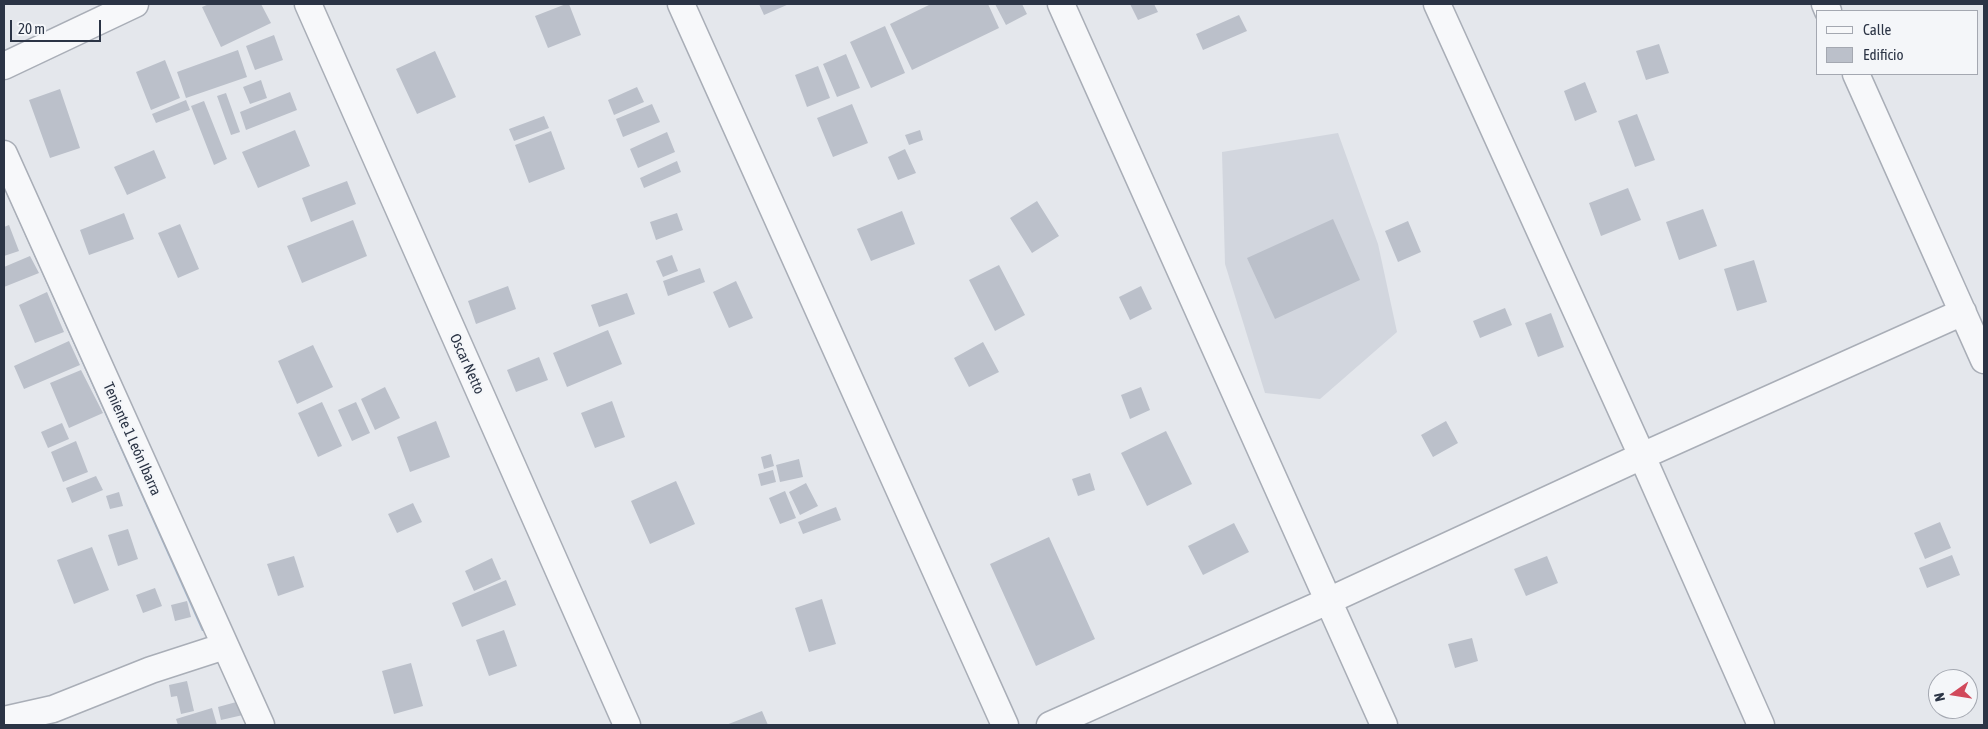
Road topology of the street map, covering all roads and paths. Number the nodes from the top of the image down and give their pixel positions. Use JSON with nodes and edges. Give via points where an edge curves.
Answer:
{"nodes":[{"id":1,"x":135,"y":4,"type":"edge"},
{"id":2,"x":308,"y":4,"type":"edge"},
{"id":3,"x":681,"y":4,"type":"edge"},
{"id":4,"x":1062,"y":4,"type":"edge"},
{"id":5,"x":1437,"y":4,"type":"edge"},
{"id":6,"x":4,"y":66,"type":"edge"},
{"id":7,"x":1856,"y":75,"type":"edge"},
{"id":8,"x":4,"y":154,"type":"edge"},
{"id":9,"x":1962,"y":312,"type":"junction"},
{"id":10,"x":1984,"y":360,"type":"edge"},
{"id":11,"x":1642,"y":456,"type":"junction"},
{"id":12,"x":1328,"y":601,"type":"junction"},
{"id":13,"x":225,"y":646,"type":"junction"},
{"id":14,"x":4,"y":720,"type":"edge"},
{"id":15,"x":261,"y":725,"type":"edge"},
{"id":16,"x":627,"y":725,"type":"edge"},
{"id":17,"x":1005,"y":725,"type":"edge"},
{"id":18,"x":1050,"y":725,"type":"edge"},
{"id":19,"x":1384,"y":725,"type":"edge"},
{"id":20,"x":1761,"y":725,"type":"edge"}],
"edges":[{"from":1,"to":6,"type":"street"},
{"from":2,"to":16,"type":"street","name":"Oscar Netto"},
{"from":3,"to":17,"type":"street"},
{"from":4,"to":12,"type":"street"},
{"from":5,"to":11,"type":"street"},
{"from":7,"to":9,"type":"street"},
{"from":8,"to":13,"type":"street","name":"Teniente 1 León Ibarra"},
{"from":9,"to":10,"type":"street"},
{"from":9,"to":11,"type":"street"},
{"from":11,"to":12,"type":"street"},
{"from":11,"to":20,"type":"street"},
{"from":12,"to":18,"type":"street"},
{"from":12,"to":19,"type":"street"},
{"from":13,"to":14,"type":"street","via":[[151,670],[53,709]]},
{"from":13,"to":15,"type":"street","name":"Teniente 1 León Ibarra"}]}
